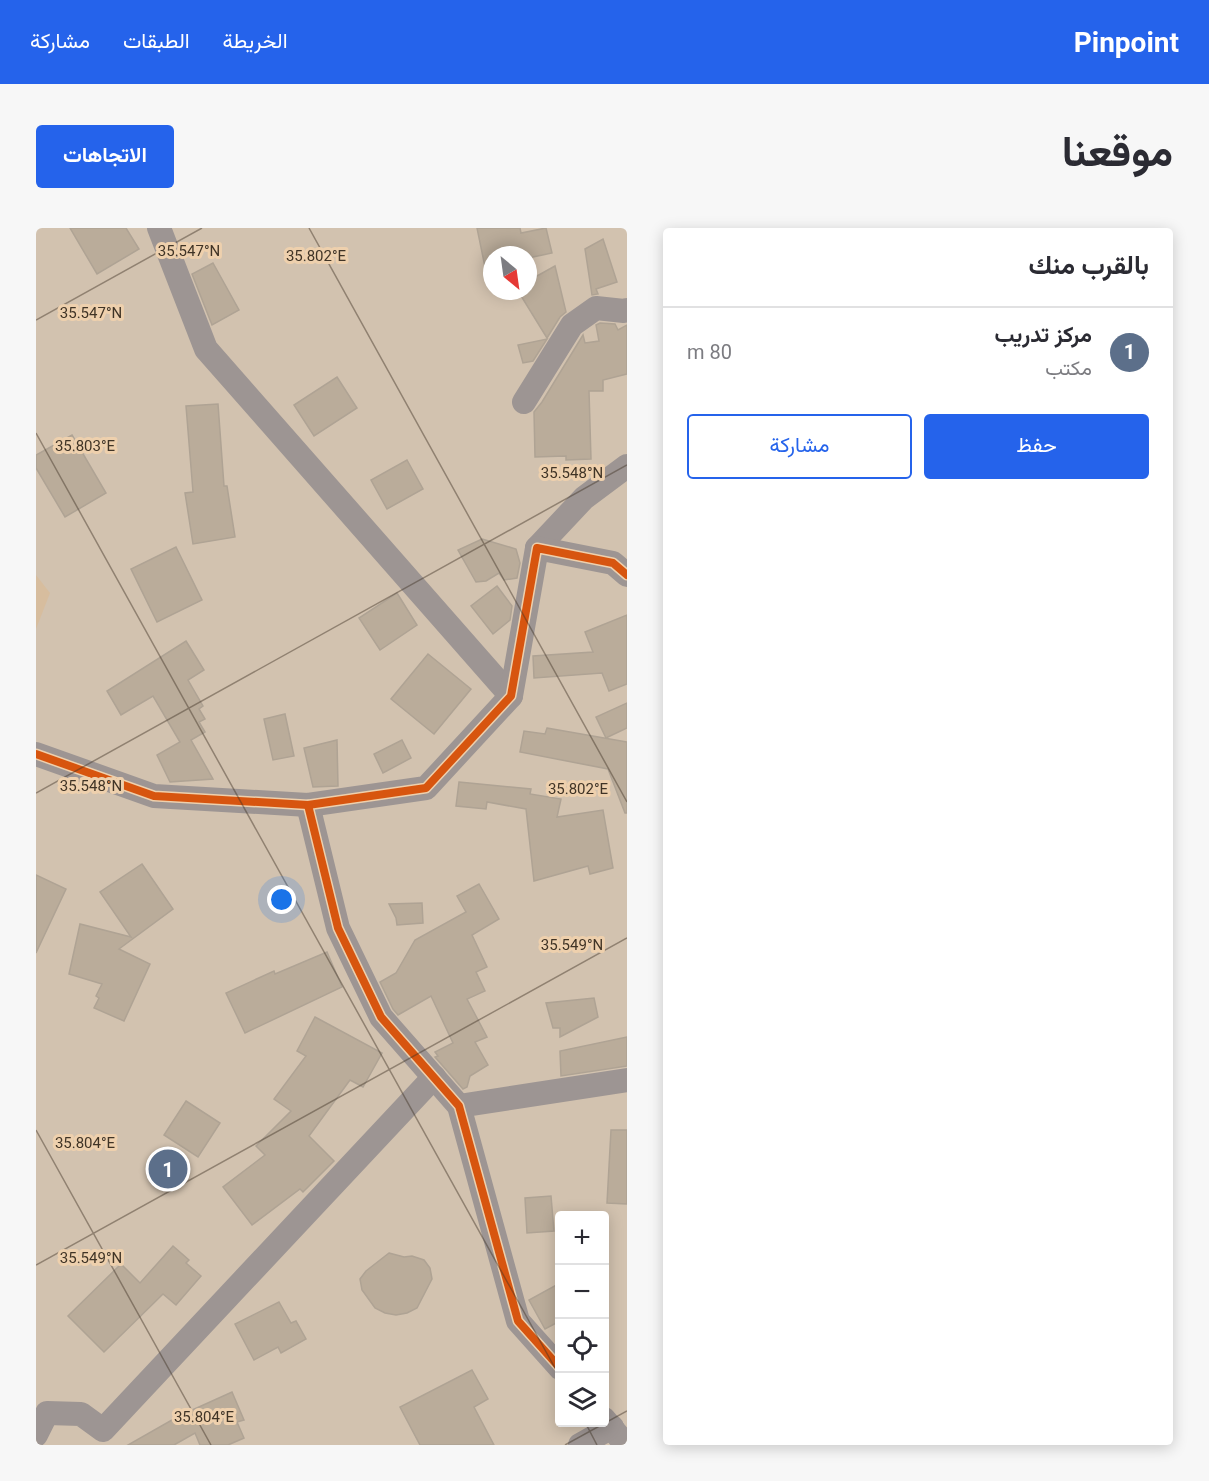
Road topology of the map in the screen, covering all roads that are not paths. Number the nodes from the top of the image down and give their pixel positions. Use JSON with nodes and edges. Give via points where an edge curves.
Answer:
{"nodes":[{"id":1,"x":159,"y":228,"type":"edge"},
{"id":2,"x":627,"y":310,"type":"edge"},
{"id":3,"x":524,"y":402,"type":"dead end"},
{"id":4,"x":627,"y":466,"type":"edge"},
{"id":5,"x":537,"y":548,"type":"junction"},
{"id":6,"x":627,"y":575,"type":"edge"},
{"id":7,"x":511,"y":696,"type":"junction"},
{"id":8,"x":36,"y":754,"type":"edge"},
{"id":9,"x":308,"y":805,"type":"junction"},
{"id":10,"x":434,"y":1077,"type":"junction"},
{"id":11,"x":627,"y":1080,"type":"edge"},
{"id":12,"x":459,"y":1106,"type":"junction"},
{"id":13,"x":555,"y":1362,"type":"edge"},
{"id":14,"x":614,"y":1430,"type":"edge"},
{"id":15,"x":36,"y":1435,"type":"edge"},
{"id":16,"x":580,"y":1445,"type":"edge"}],
"edges":[{"from":1,"to":7,"type":"street","via":[[206,349]]},
{"from":2,"to":3,"type":"street","via":[[596,308],[572,325]]},
{"from":4,"to":5,"type":"street","via":[[584,498]]},
{"from":5,"to":6,"type":"street","via":[[612,562]]},
{"from":5,"to":7,"type":"street"},
{"from":7,"to":9,"type":"street","via":[[426,788]]},
{"from":8,"to":9,"type":"street","via":[[154,796]]},
{"from":9,"to":10,"type":"street","via":[[338,928],[381,1017]]},
{"from":10,"to":12,"type":"street"},
{"from":10,"to":15,"type":"street","via":[[103,1430],[81,1414],[47,1413]]},
{"from":11,"to":12,"type":"street"},
{"from":12,"to":13,"type":"street","via":[[518,1321]]},
{"from":14,"to":16,"type":"street"}]}
